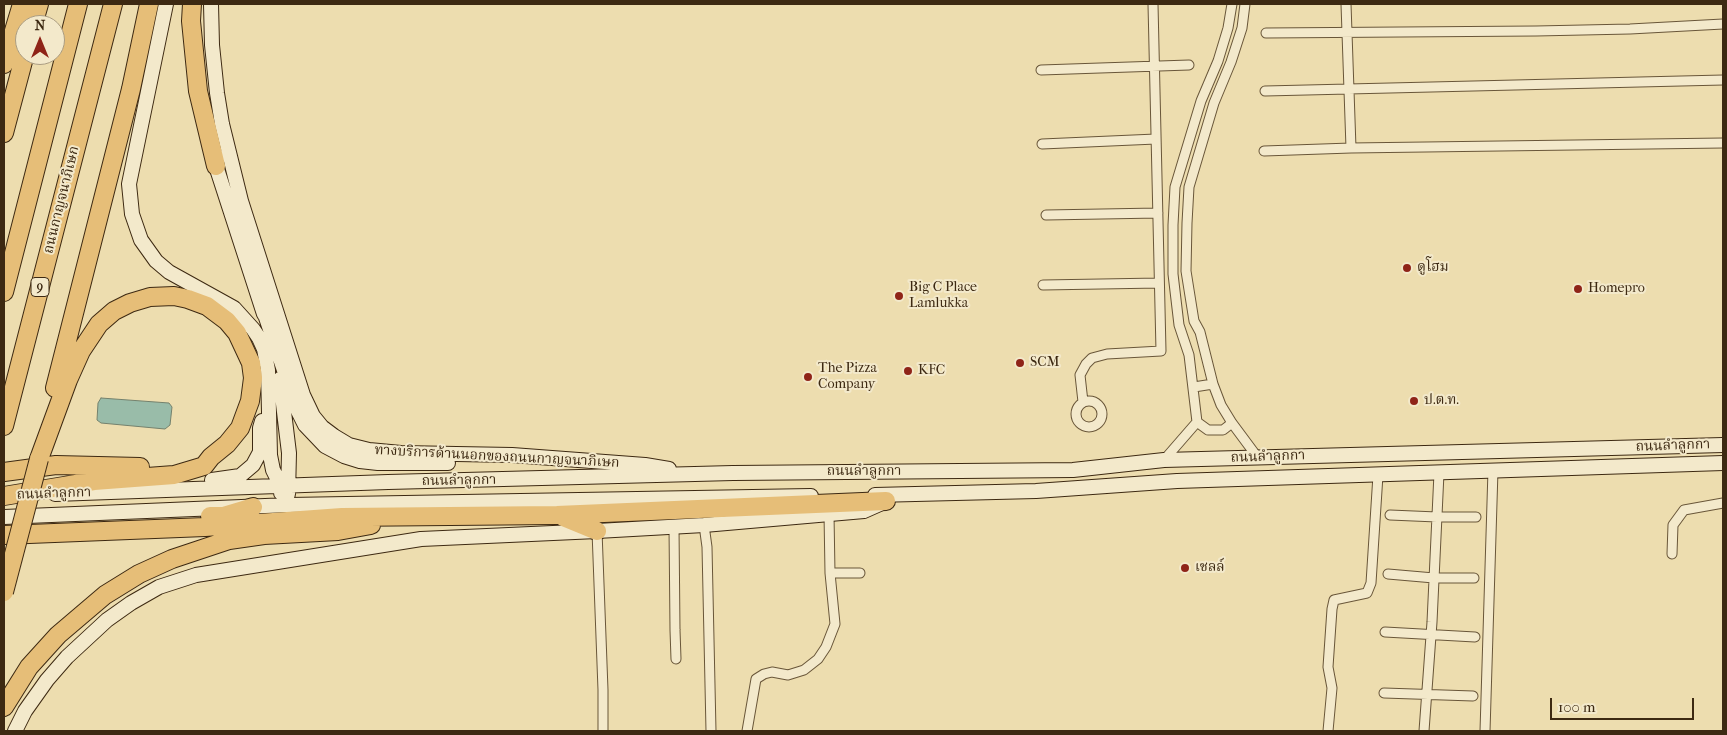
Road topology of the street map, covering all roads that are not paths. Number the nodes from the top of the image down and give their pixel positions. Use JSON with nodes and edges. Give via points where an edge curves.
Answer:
{"nodes":[{"id":1,"x":22,"y":4,"type":"edge"},
{"id":2,"x":78,"y":4,"type":"edge"},
{"id":3,"x":113,"y":4,"type":"edge"},
{"id":4,"x":149,"y":4,"type":"edge"},
{"id":5,"x":166,"y":4,"type":"edge"},
{"id":6,"x":190,"y":4,"type":"edge"},
{"id":7,"x":211,"y":4,"type":"edge"},
{"id":8,"x":1153,"y":4,"type":"edge"},
{"id":9,"x":1232,"y":4,"type":"edge"},
{"id":10,"x":1245,"y":4,"type":"edge"},
{"id":11,"x":1346,"y":4,"type":"edge"},
{"id":12,"x":1723,"y":24,"type":"edge"},
{"id":13,"x":1266,"y":33,"type":"dead end"},
{"id":14,"x":1347,"y":33,"type":"junction"},
{"id":15,"x":4,"y":64,"type":"edge"},
{"id":16,"x":22,"y":65,"type":"edge"},
{"id":17,"x":1189,"y":65,"type":"dead end"},
{"id":18,"x":1156,"y":66,"type":"junction"},
{"id":19,"x":1041,"y":70,"type":"dead end"},
{"id":20,"x":1723,"y":80,"type":"edge"},
{"id":21,"x":1350,"y":89,"type":"junction"},
{"id":22,"x":1265,"y":91,"type":"dead end"},
{"id":23,"x":1194,"y":122,"type":"junction"},
{"id":24,"x":222,"y":124,"type":"junction"},
{"id":25,"x":1207,"y":125,"type":"junction"},
{"id":26,"x":4,"y":132,"type":"edge"},
{"id":27,"x":1156,"y":139,"type":"junction"},
{"id":28,"x":1723,"y":143,"type":"edge"},
{"id":29,"x":1042,"y":144,"type":"dead end"},
{"id":30,"x":1351,"y":148,"type":"junction"},
{"id":31,"x":1264,"y":151,"type":"dead end"},
{"id":32,"x":216,"y":166,"type":"junction"},
{"id":33,"x":1158,"y":213,"type":"junction"},
{"id":34,"x":1046,"y":215,"type":"dead end"},
{"id":35,"x":1159,"y":284,"type":"junction"},
{"id":36,"x":1043,"y":285,"type":"dead end"},
{"id":37,"x":4,"y":292,"type":"edge"},
{"id":38,"x":262,"y":306,"type":"junction"},
{"id":39,"x":1200,"y":332,"type":"junction"},
{"id":40,"x":1185,"y":339,"type":"junction"},
{"id":41,"x":1213,"y":384,"type":"junction"},
{"id":42,"x":1194,"y":387,"type":"junction"},
{"id":43,"x":268,"y":401,"type":"junction"},
{"id":44,"x":1083,"y":402,"type":"dead end"},
{"id":45,"x":1197,"y":422,"type":"junction"},
{"id":46,"x":1232,"y":423,"type":"junction"},
{"id":47,"x":4,"y":426,"type":"edge"},
{"id":48,"x":287,"y":433,"type":"junction"},
{"id":49,"x":270,"y":434,"type":"junction"},
{"id":50,"x":1723,"y":445,"type":"edge"},
{"id":51,"x":211,"y":457,"type":"junction"},
{"id":52,"x":1258,"y":458,"type":"junction"},
{"id":53,"x":39,"y":459,"type":"junction"},
{"id":54,"x":1164,"y":460,"type":"junction"},
{"id":55,"x":1723,"y":463,"type":"edge"},
{"id":56,"x":645,"y":465,"type":"junction"},
{"id":57,"x":1493,"y":470,"type":"junction"},
{"id":58,"x":4,"y":472,"type":"edge"},
{"id":59,"x":1439,"y":472,"type":"junction"},
{"id":60,"x":699,"y":474,"type":"junction"},
{"id":61,"x":1378,"y":475,"type":"junction"},
{"id":62,"x":388,"y":482,"type":"junction"},
{"id":63,"x":284,"y":486,"type":"junction"},
{"id":64,"x":93,"y":493,"type":"junction"},
{"id":65,"x":911,"y":494,"type":"junction"},
{"id":66,"x":4,"y":496,"type":"edge"},
{"id":67,"x":886,"y":501,"type":"junction"},
{"id":68,"x":389,"y":503,"type":"junction"},
{"id":69,"x":1723,"y":503,"type":"edge"},
{"id":70,"x":285,"y":505,"type":"junction"},
{"id":71,"x":253,"y":507,"type":"junction"},
{"id":72,"x":829,"y":514,"type":"junction"},
{"id":73,"x":558,"y":515,"type":"junction"},
{"id":74,"x":1390,"y":515,"type":"dead end"},
{"id":75,"x":4,"y":517,"type":"edge"},
{"id":76,"x":422,"y":517,"type":"junction"},
{"id":77,"x":1437,"y":517,"type":"junction"},
{"id":78,"x":1476,"y":517,"type":"dead end"},
{"id":79,"x":704,"y":525,"type":"junction"},
{"id":80,"x":674,"y":527,"type":"junction"},
{"id":81,"x":4,"y":530,"type":"edge"},
{"id":82,"x":597,"y":532,"type":"junction"},
{"id":83,"x":4,"y":535,"type":"edge"},
{"id":84,"x":1672,"y":554,"type":"dead end"},
{"id":85,"x":830,"y":573,"type":"junction"},
{"id":86,"x":860,"y":573,"type":"dead end"},
{"id":87,"x":1388,"y":574,"type":"dead end"},
{"id":88,"x":1434,"y":578,"type":"junction"},
{"id":89,"x":1474,"y":578,"type":"dead end"},
{"id":90,"x":4,"y":592,"type":"edge"},
{"id":91,"x":1385,"y":632,"type":"dead end"},
{"id":92,"x":1431,"y":635,"type":"junction"},
{"id":93,"x":1475,"y":637,"type":"dead end"},
{"id":94,"x":676,"y":659,"type":"dead end"},
{"id":95,"x":1384,"y":693,"type":"dead end"},
{"id":96,"x":1427,"y":695,"type":"junction"},
{"id":97,"x":1473,"y":696,"type":"dead end"},
{"id":98,"x":4,"y":707,"type":"edge"},
{"id":99,"x":15,"y":731,"type":"edge"},
{"id":100,"x":603,"y":731,"type":"edge"},
{"id":101,"x":711,"y":731,"type":"edge"},
{"id":102,"x":747,"y":731,"type":"edge"},
{"id":103,"x":1328,"y":731,"type":"edge"},
{"id":104,"x":1424,"y":731,"type":"edge"},
{"id":105,"x":1485,"y":731,"type":"edge"}],
"edges":[{"from":1,"to":15,"type":"highway"},
{"from":2,"to":37,"type":"highway"},
{"from":3,"to":47,"type":"highway","name":"ถนนกาญจนาภิเษก","number":"9"},
{"from":4,"to":53,"type":"highway"},
{"from":5,"to":43,"type":"main road","via":[[134,156],[130,205],[142,240],[162,266],[227,303],[253,329],[264,349]]},
{"from":6,"to":32,"type":"highway","via":[[198,91]]},
{"from":7,"to":24,"type":"main road","name":"ทางบริการด้านนอกของถนนกาญจนาภิเษก","via":[[214,71]]},
{"from":8,"to":18,"type":"street"},
{"from":9,"to":23,"type":"street","via":[[1218,61]]},
{"from":10,"to":25,"type":"street","via":[[1242,28]]},
{"from":11,"to":14,"type":"street"},
{"from":12,"to":14,"type":"street","via":[[1630,29]]},
{"from":13,"to":14,"type":"street"},
{"from":14,"to":21,"type":"street"},
{"from":16,"to":26,"type":"highway"},
{"from":17,"to":18,"type":"street"},
{"from":18,"to":19,"type":"street"},
{"from":18,"to":27,"type":"street"},
{"from":20,"to":21,"type":"street"},
{"from":21,"to":22,"type":"street"},
{"from":21,"to":30,"type":"street"},
{"from":23,"to":25,"type":"street"},
{"from":23,"to":40,"type":"street","via":[[1175,187],[1173,225],[1173,274],[1179,325]]},
{"from":24,"to":32,"type":"main road"},
{"from":24,"to":56,"type":"main road","name":"ทางบริการด้านนอกของถนนกาญจนาภิเษก","via":[[249,229],[303,395],[313,416],[328,432],[349,445],[379,451],[512,455]]},
{"from":25,"to":39,"type":"street","via":[[1189,187],[1186,223],[1186,272],[1194,321]]},
{"from":27,"to":29,"type":"street"},
{"from":27,"to":33,"type":"street"},
{"from":28,"to":30,"type":"street"},
{"from":30,"to":31,"type":"street"},
{"from":32,"to":38,"type":"main road"},
{"from":33,"to":34,"type":"street"},
{"from":33,"to":35,"type":"street"},
{"from":35,"to":36,"type":"street"},
{"from":35,"to":44,"type":"street","via":[[1160,350],[1092,358],[1080,375]]},
{"from":38,"to":48,"type":"main road","via":[[279,376]]},
{"from":38,"to":56,"type":"main road","via":[[305,424],[325,446],[344,456],[378,463]]},
{"from":39,"to":40,"type":"street"},
{"from":39,"to":41,"type":"street"},
{"from":40,"to":42,"type":"street"},
{"from":41,"to":42,"type":"street"},
{"from":41,"to":46,"type":"street"},
{"from":42,"to":45,"type":"street"},
{"from":43,"to":49,"type":"main road"},
{"from":43,"to":64,"type":"main road","via":[[260,428],[259,456],[240,476],[125,484]]},
{"from":45,"to":46,"type":"street","via":[[1208,430],[1223,430]]},
{"from":45,"to":54,"type":"street"},
{"from":46,"to":52,"type":"street"},
{"from":48,"to":49,"type":"main road","via":[[286,445],[281,452],[274,449]]},
{"from":48,"to":63,"type":"main road","via":[[290,469]]},
{"from":49,"to":63,"type":"main road","via":[[273,470]]},
{"from":50,"to":52,"type":"main road","name":"ถนนลำลูกกา"},
{"from":51,"to":53,"type":"highway","via":[[227,444],[244,418],[253,389],[249,355],[237,333],[212,310],[188,299],[162,295],[130,303],[107,316],[92,333],[73,368]]},
{"from":51,"to":58,"type":"highway","via":[[168,467],[56,466]]},
{"from":51,"to":66,"type":"highway","via":[[204,466],[174,475],[94,481]]},
{"from":52,"to":54,"type":"main road","name":"ถนนลำลูกกา"},
{"from":53,"to":90,"type":"highway","bridge":true},
{"from":54,"to":60,"type":"main road","name":"ถนนลำลูกกา","via":[[1073,470]]},
{"from":55,"to":57,"type":"main road","name":"ถนนลำลูกกา"},
{"from":56,"to":60,"type":"main road","name":"ทางบริการด้านนอกของถนนกาญจนาภิเษก"},
{"from":57,"to":59,"type":"main road","name":"ถนนลำลูกกา"},
{"from":57,"to":105,"type":"street"},
{"from":59,"to":61,"type":"main road","name":"ถนนลำลูกกา"},
{"from":59,"to":77,"type":"street"},
{"from":60,"to":62,"type":"main road","name":"ถนนลำลูกกา"},
{"from":61,"to":65,"type":"main road","name":"ถนนลำลูกกา","via":[[1177,481],[1072,490]]},
{"from":61,"to":103,"type":"street","via":[[1371,583],[1367,593],[1334,600],[1332,609],[1328,667],[1332,688]]},
{"from":62,"to":63,"type":"main road","name":"ถนนลำลูกกา"},
{"from":62,"to":68,"type":"main road"},
{"from":63,"to":64,"type":"main road","name":"ถนนลำลูกกา"},
{"from":63,"to":70,"type":"main road"},
{"from":64,"to":66,"type":"main road","name":"ถนนลำลูกกา"},
{"from":65,"to":67,"type":"main road"},
{"from":65,"to":68,"type":"main road","name":"ถนนลำลูกกา"},
{"from":67,"to":72,"type":"main road","via":[[864,511]]},
{"from":67,"to":73,"type":"highway"},
{"from":68,"to":70,"type":"main road","name":"ถนนลำลูกกา"},
{"from":69,"to":84,"type":"street","via":[[1684,510],[1673,525]]},
{"from":70,"to":71,"type":"main road","name":"ถนนลำลูกกา"},
{"from":71,"to":75,"type":"main road","name":"ถนนลำลูกกา"},
{"from":71,"to":81,"type":"highway","via":[[223,516],[120,520]]},
{"from":72,"to":79,"type":"main road"},
{"from":72,"to":85,"type":"street"},
{"from":73,"to":76,"type":"highway"},
{"from":73,"to":82,"type":"highway"},
{"from":74,"to":77,"type":"street"},
{"from":76,"to":83,"type":"highway","via":[[342,517],[205,527]]},
{"from":76,"to":98,"type":"highway","via":[[338,531],[229,540],[172,559],[105,595],[74,620],[29,667]]},
{"from":77,"to":78,"type":"street"},
{"from":77,"to":88,"type":"street"},
{"from":79,"to":80,"type":"main road"},
{"from":79,"to":101,"type":"street"},
{"from":80,"to":82,"type":"main road"},
{"from":80,"to":94,"type":"street"},
{"from":82,"to":99,"type":"main road","via":[[421,539],[212,572],[176,581],[131,603],[88,636],[47,680]]},
{"from":82,"to":100,"type":"street"},
{"from":85,"to":86,"type":"street"},
{"from":85,"to":102,"type":"street","via":[[835,624],[826,647],[818,660],[804,670],[788,675],[772,672],[756,679]]},
{"from":87,"to":88,"type":"street"},
{"from":88,"to":89,"type":"street"},
{"from":88,"to":92,"type":"street"},
{"from":91,"to":92,"type":"street"},
{"from":92,"to":93,"type":"street"},
{"from":92,"to":96,"type":"street"},
{"from":95,"to":96,"type":"street"},
{"from":96,"to":97,"type":"street"},
{"from":96,"to":104,"type":"street"}]}
